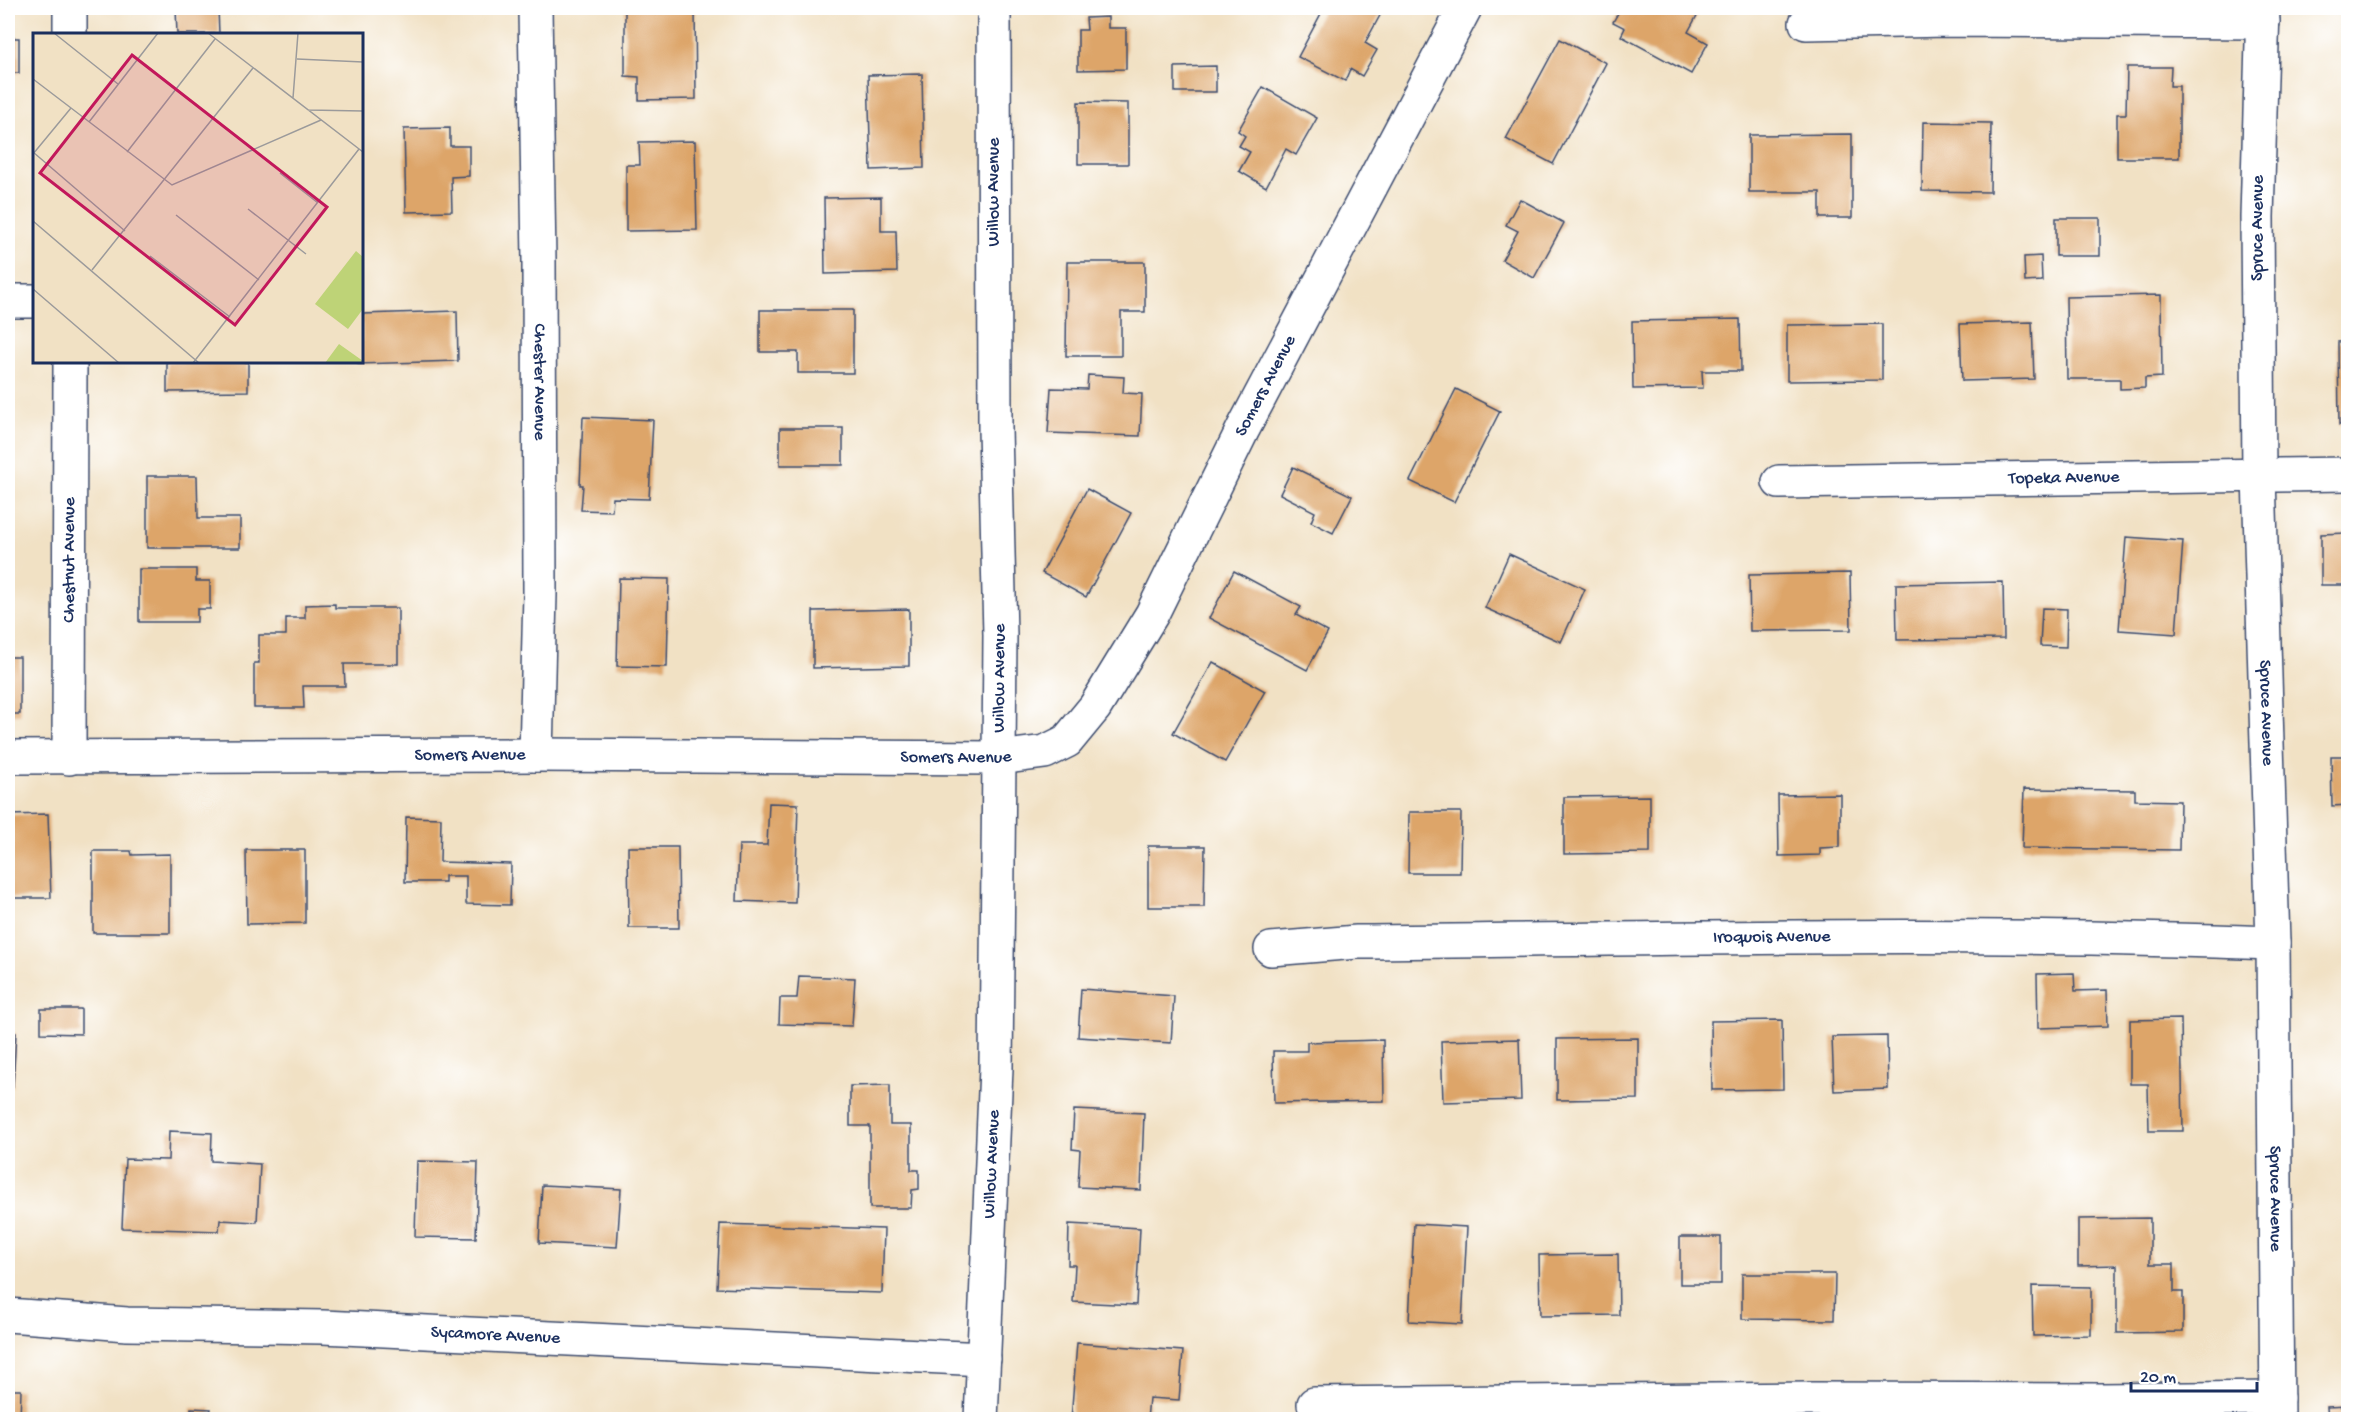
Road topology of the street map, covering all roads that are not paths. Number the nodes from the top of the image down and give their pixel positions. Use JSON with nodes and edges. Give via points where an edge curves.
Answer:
{"nodes":[{"id":1,"x":70,"y":8,"type":"edge"},
{"id":2,"x":536,"y":8,"type":"edge"},
{"id":3,"x":994,"y":8,"type":"edge"},
{"id":4,"x":1465,"y":8,"type":"edge"},
{"id":5,"x":2263,"y":15,"type":"edge"},
{"id":6,"x":1806,"y":23,"type":"dead end"},
{"id":7,"x":70,"y":33,"type":"edge"},
{"id":8,"x":8,"y":301,"type":"edge"},
{"id":9,"x":33,"y":301,"type":"edge"},
{"id":10,"x":70,"y":363,"type":"edge"},
{"id":11,"x":2349,"y":474,"type":"edge"},
{"id":12,"x":2259,"y":476,"type":"junction"},
{"id":13,"x":1779,"y":482,"type":"dead end"},
{"id":14,"x":536,"y":755,"type":"junction"},
{"id":15,"x":8,"y":757,"type":"edge"},
{"id":16,"x":69,"y":758,"type":"junction"},
{"id":17,"x":999,"y":758,"type":"junction"},
{"id":18,"x":2273,"y":944,"type":"junction"},
{"id":19,"x":1271,"y":949,"type":"dead end"},
{"id":20,"x":8,"y":1315,"type":"edge"},
{"id":21,"x":984,"y":1359,"type":"junction"},
{"id":22,"x":1314,"y":1404,"type":"dead end"},
{"id":23,"x":2277,"y":1409,"type":"edge"},
{"id":24,"x":981,"y":1419,"type":"edge"}],
"edges":[{"from":1,"to":7,"type":"street"},
{"from":2,"to":14,"type":"street","name":"Chester Avenue","via":[[540,558]]},
{"from":3,"to":17,"type":"street","name":"Willow Avenue"},
{"from":4,"to":17,"type":"street","name":"Somers Avenue","via":[[1243,429],[1152,614],[1095,707],[1067,741],[1045,752]]},
{"from":5,"to":6,"type":"street"},
{"from":5,"to":12,"type":"street","name":"Spruce Avenue","via":[[2257,217]]},
{"from":8,"to":9,"type":"street"},
{"from":10,"to":16,"type":"street","name":"Chestnut Avenue"},
{"from":11,"to":12,"type":"street","name":"Topeka Avenue"},
{"from":12,"to":13,"type":"street","name":"Topeka Avenue"},
{"from":12,"to":18,"type":"street","name":"Spruce Avenue"},
{"from":14,"to":16,"type":"street","name":"Somers Avenue"},
{"from":14,"to":17,"type":"street","name":"Somers Avenue"},
{"from":15,"to":16,"type":"street","name":"Somers Avenue"},
{"from":17,"to":21,"type":"street","name":"Willow Avenue","via":[[996,1068]]},
{"from":18,"to":19,"type":"street","name":"Iroquois Avenue","via":[[2137,938],[1887,936],[1357,942]]},
{"from":18,"to":23,"type":"street","name":"Spruce Avenue"},
{"from":20,"to":21,"type":"street","name":"Sycamore Avenue","via":[[127,1324],[323,1327]]},
{"from":21,"to":24,"type":"street","name":"Willow Avenue"},
{"from":22,"to":23,"type":"street","via":[[2101,1400]]}]}
